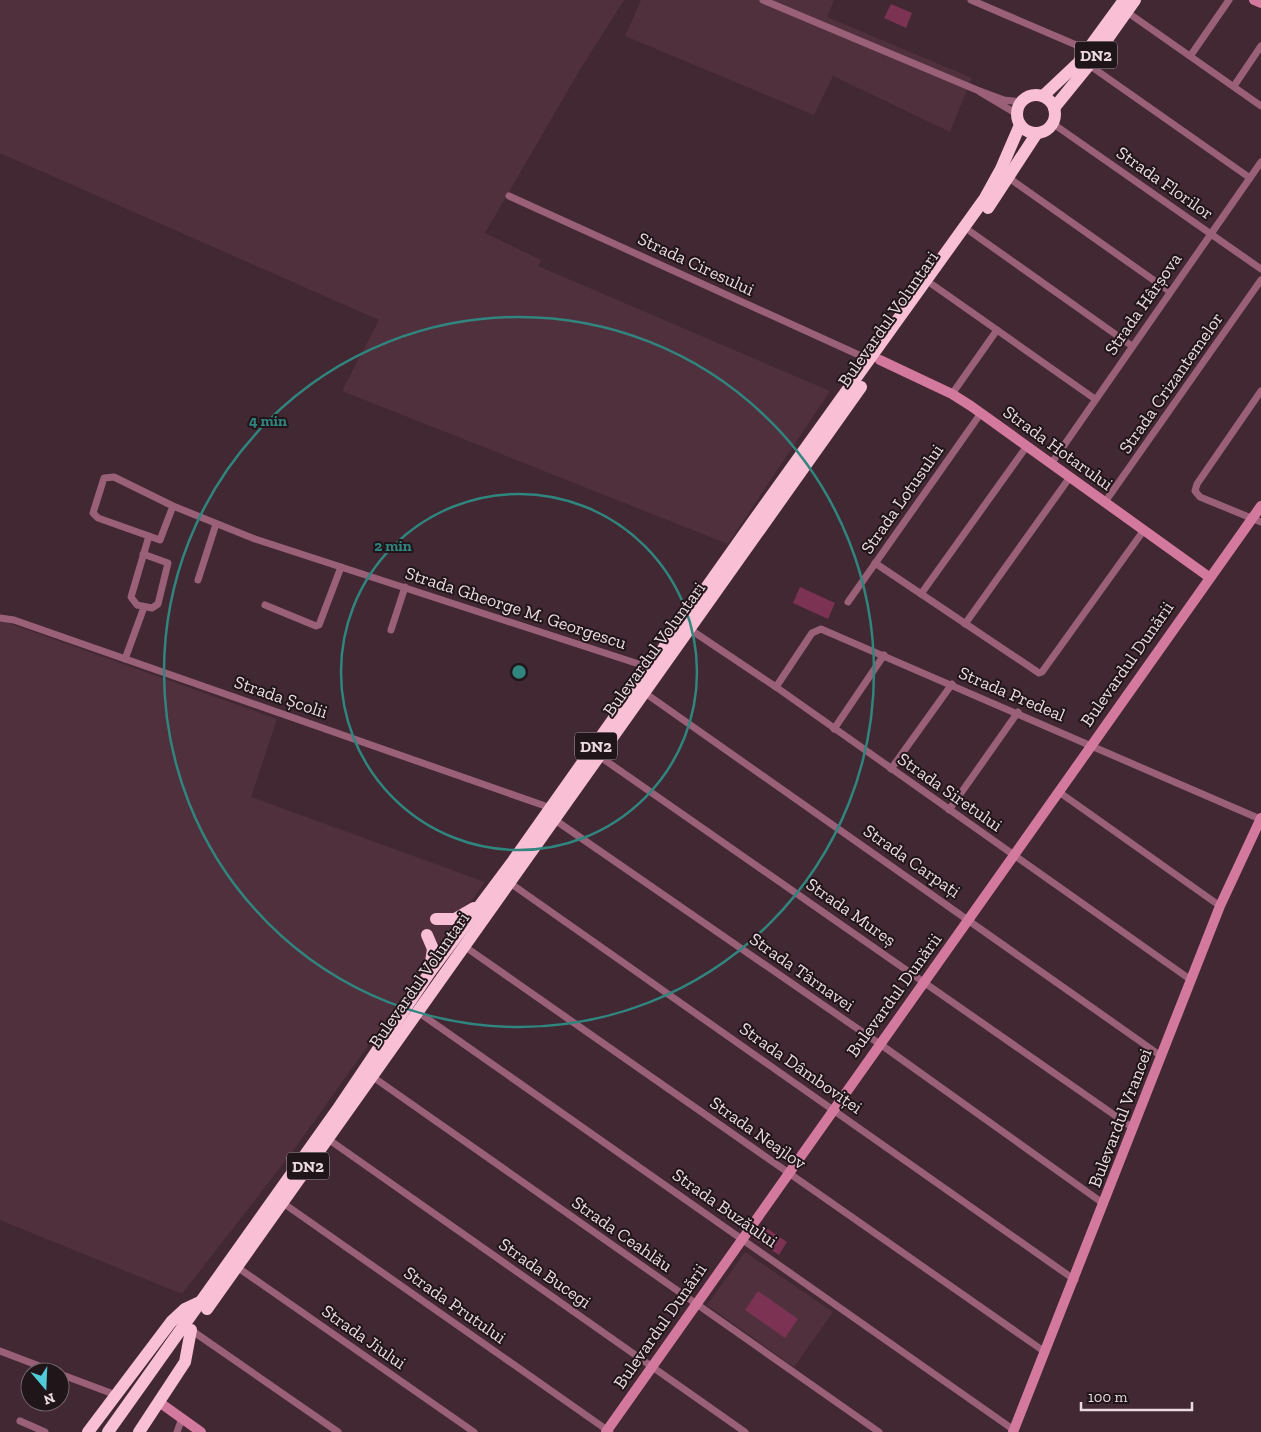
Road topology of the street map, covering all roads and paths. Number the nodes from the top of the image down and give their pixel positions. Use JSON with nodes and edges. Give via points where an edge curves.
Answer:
{"nodes":[{"id":1,"x":763,"y":0,"type":"edge"},
{"id":2,"x":971,"y":0,"type":"edge"},
{"id":3,"x":1135,"y":0,"type":"edge"},
{"id":4,"x":1229,"y":0,"type":"edge"},
{"id":5,"x":1254,"y":0,"type":"edge"},
{"id":6,"x":1261,"y":3,"type":"edge"},
{"id":7,"x":1126,"y":6,"type":"edge"},
{"id":8,"x":1261,"y":46,"type":"edge"},
{"id":9,"x":1088,"y":50,"type":"junction"},
{"id":10,"x":1191,"y":55,"type":"junction"},
{"id":11,"x":1089,"y":65,"type":"junction"},
{"id":12,"x":1234,"y":86,"type":"junction"},
{"id":13,"x":978,"y":90,"type":"junction"},
{"id":14,"x":1043,"y":96,"type":"junction"},
{"id":15,"x":1021,"y":102,"type":"junction"},
{"id":16,"x":1261,"y":106,"type":"edge"},
{"id":17,"x":1054,"y":108,"type":"junction"},
{"id":18,"x":1019,"y":120,"type":"junction"},
{"id":19,"x":1052,"y":123,"type":"junction"},
{"id":20,"x":1037,"y":132,"type":"junction"},
{"id":21,"x":1261,"y":162,"type":"edge"},
{"id":22,"x":1009,"y":178,"type":"junction"},
{"id":23,"x":1250,"y":178,"type":"junction"},
{"id":24,"x":509,"y":196,"type":"dead end"},
{"id":25,"x":971,"y":232,"type":"junction"},
{"id":26,"x":1211,"y":234,"type":"junction"},
{"id":27,"x":1261,"y":269,"type":"edge"},
{"id":28,"x":1260,"y":284,"type":"edge"},
{"id":29,"x":933,"y":285,"type":"junction"},
{"id":30,"x":1169,"y":292,"type":"junction"},
{"id":31,"x":997,"y":330,"type":"junction"},
{"id":32,"x":1132,"y":346,"type":"junction"},
{"id":33,"x":875,"y":360,"type":"junction"},
{"id":34,"x":1261,"y":392,"type":"edge"},
{"id":35,"x":952,"y":394,"type":"junction"},
{"id":36,"x":1095,"y":399,"type":"junction"},
{"id":37,"x":981,"y":413,"type":"junction"},
{"id":38,"x":1027,"y":446,"type":"junction"},
{"id":39,"x":1051,"y":464,"type":"junction"},
{"id":40,"x":1070,"y":477,"type":"junction"},
{"id":41,"x":1105,"y":502,"type":"junction"},
{"id":42,"x":173,"y":506,"type":"junction"},
{"id":43,"x":1261,"y":506,"type":"edge"},
{"id":44,"x":1256,"y":520,"type":"edge"},
{"id":45,"x":216,"y":524,"type":"junction"},
{"id":46,"x":1144,"y":530,"type":"junction"},
{"id":47,"x":149,"y":536,"type":"junction"},
{"id":48,"x":143,"y":554,"type":"junction"},
{"id":49,"x":875,"y":563,"type":"junction"},
{"id":50,"x":341,"y":567,"type":"junction"},
{"id":51,"x":1209,"y":577,"type":"junction"},
{"id":52,"x":198,"y":580,"type":"dead end"},
{"id":53,"x":405,"y":588,"type":"junction"},
{"id":54,"x":921,"y":594,"type":"junction"},
{"id":55,"x":848,"y":602,"type":"dead end"},
{"id":56,"x":265,"y":605,"type":"dead end"},
{"id":57,"x":142,"y":610,"type":"dead end"},
{"id":58,"x":0,"y":618,"type":"edge"},
{"id":59,"x":965,"y":624,"type":"junction"},
{"id":60,"x":391,"y":630,"type":"dead end"},
{"id":61,"x":691,"y":630,"type":"junction"},
{"id":62,"x":884,"y":655,"type":"junction"},
{"id":63,"x":125,"y":659,"type":"junction"},
{"id":64,"x":651,"y":668,"type":"junction"},
{"id":65,"x":952,"y":684,"type":"junction"},
{"id":66,"x":776,"y":687,"type":"junction"},
{"id":67,"x":645,"y":693,"type":"junction"},
{"id":68,"x":1018,"y":712,"type":"junction"},
{"id":69,"x":834,"y":729,"type":"junction"},
{"id":70,"x":1092,"y":744,"type":"junction"},
{"id":71,"x":600,"y":756,"type":"junction"},
{"id":72,"x":891,"y":769,"type":"junction"},
{"id":73,"x":1058,"y":792,"type":"junction"},
{"id":74,"x":950,"y":810,"type":"junction"},
{"id":75,"x":553,"y":814,"type":"junction"},
{"id":76,"x":1261,"y":818,"type":"edge"},
{"id":77,"x":1014,"y":856,"type":"junction"},
{"id":78,"x":510,"y":883,"type":"junction"},
{"id":79,"x":482,"y":902,"type":"junction"},
{"id":80,"x":1220,"y":906,"type":"junction"},
{"id":81,"x":436,"y":919,"type":"dead end"},
{"id":82,"x":969,"y":919,"type":"junction"},
{"id":83,"x":427,"y":935,"type":"dead end"},
{"id":84,"x":459,"y":943,"type":"junction"},
{"id":85,"x":430,"y":972,"type":"junction"},
{"id":86,"x":1191,"y":980,"type":"junction"},
{"id":87,"x":925,"y":981,"type":"junction"},
{"id":88,"x":418,"y":1012,"type":"junction"},
{"id":89,"x":879,"y":1044,"type":"junction"},
{"id":90,"x":1161,"y":1056,"type":"junction"},
{"id":91,"x":373,"y":1077,"type":"junction"},
{"id":92,"x":833,"y":1109,"type":"junction"},
{"id":93,"x":1133,"y":1128,"type":"junction"},
{"id":94,"x":328,"y":1139,"type":"junction"},
{"id":95,"x":788,"y":1172,"type":"junction"},
{"id":96,"x":282,"y":1203,"type":"junction"},
{"id":97,"x":1104,"y":1204,"type":"junction"},
{"id":98,"x":742,"y":1238,"type":"junction"},
{"id":99,"x":237,"y":1267,"type":"junction"},
{"id":100,"x":1074,"y":1280,"type":"junction"},
{"id":101,"x":202,"y":1301,"type":"junction"},
{"id":102,"x":696,"y":1304,"type":"junction"},
{"id":103,"x":188,"y":1328,"type":"junction"},
{"id":104,"x":0,"y":1351,"type":"edge"},
{"id":105,"x":1045,"y":1352,"type":"junction"},
{"id":106,"x":29,"y":1362,"type":"edge"},
{"id":107,"x":652,"y":1366,"type":"junction"},
{"id":108,"x":70,"y":1378,"type":"edge"},
{"id":109,"x":116,"y":1395,"type":"junction"},
{"id":110,"x":159,"y":1402,"type":"junction"},
{"id":111,"x":182,"y":1418,"type":"junction"},
{"id":112,"x":20,"y":1421,"type":"dead end"},
{"id":113,"x":608,"y":1431,"type":"edge"},
{"id":114,"x":1014,"y":1431,"type":"edge"},
{"id":115,"x":45,"y":1432,"type":"edge"},
{"id":116,"x":88,"y":1432,"type":"edge"},
{"id":117,"x":108,"y":1432,"type":"edge"},
{"id":118,"x":118,"y":1432,"type":"edge"},
{"id":119,"x":139,"y":1432,"type":"edge"},
{"id":120,"x":177,"y":1432,"type":"edge"},
{"id":121,"x":202,"y":1432,"type":"edge"},
{"id":122,"x":338,"y":1432,"type":"edge"},
{"id":123,"x":474,"y":1432,"type":"edge"},
{"id":124,"x":745,"y":1432,"type":"edge"},
{"id":125,"x":878,"y":1432,"type":"edge"}],
"edges":[{"from":1,"to":13,"type":"street"},
{"from":2,"to":9,"type":"street"},
{"from":3,"to":7,"type":"highway","number":"DN2"},
{"from":4,"to":10,"type":"street"},
{"from":5,"to":6,"type":"street"},
{"from":7,"to":9,"type":"highway","number":"DN2"},
{"from":7,"to":10,"type":"street"},
{"from":7,"to":11,"type":"highway","number":"DN2"},
{"from":8,"to":12,"type":"street"},
{"from":9,"to":14,"type":"highway","number":"DN2"},
{"from":10,"to":12,"type":"street"},
{"from":11,"to":17,"type":"highway","number":"DN2"},
{"from":11,"to":23,"type":"street"},
{"from":12,"to":16,"type":"street"},
{"from":13,"to":15,"type":"street","via":[[1004,100]]},
{"from":13,"to":18,"type":"street"},
{"from":14,"to":15,"type":"highway","number":"DN2","via":[[1031,95]]},
{"from":14,"to":17,"type":"highway"},
{"from":15,"to":18,"type":"highway","name":"Bulevardul Voluntari","number":"DN2"},
{"from":17,"to":19,"type":"highway"},
{"from":18,"to":20,"type":"highway","via":[[1028,131]]},
{"from":18,"to":33,"type":"highway","name":"Bulevardul Voluntari","number":"DN2","via":[[1001,169],[985,198]]},
{"from":19,"to":20,"type":"highway","name":"Bulevardul Voluntari","number":"DN2"},
{"from":19,"to":26,"type":"street","name":"Strada Florilor"},
{"from":20,"to":22,"type":"highway","name":"Bulevardul Voluntari","number":"DN2"},
{"from":21,"to":23,"type":"street","name":"Strada Hârșova"},
{"from":22,"to":25,"type":"highway","name":"Bulevardul Voluntari","number":"DN2"},
{"from":22,"to":30,"type":"street"},
{"from":23,"to":26,"type":"street","name":"Strada Hârșova"},
{"from":24,"to":33,"type":"street","name":"Strada Ciresului"},
{"from":25,"to":29,"type":"highway","name":"Bulevardul Voluntari","number":"DN2"},
{"from":25,"to":32,"type":"street"},
{"from":26,"to":27,"type":"street","name":"Strada Florilor"},
{"from":26,"to":30,"type":"street","name":"Strada Hârșova"},
{"from":28,"to":41,"type":"street","name":"Strada Crizantemelor"},
{"from":29,"to":31,"type":"street"},
{"from":29,"to":33,"type":"highway","name":"Bulevardul Voluntari","number":"DN2"},
{"from":30,"to":32,"type":"street","name":"Strada Hârșova"},
{"from":31,"to":35,"type":"street"},
{"from":31,"to":36,"type":"street"},
{"from":32,"to":36,"type":"street","name":"Strada Hârșova"},
{"from":33,"to":35,"type":"street","name":"Strada Hotarului"},
{"from":33,"to":61,"type":"highway","name":"Bulevardul Voluntari","number":"DN2"},
{"from":33,"to":64,"type":"highway","name":"Bulevardul Voluntari","number":"DN2","via":[[754,520]]},
{"from":34,"to":44,"type":"street","via":[[1196,484],[1195,491],[1200,497]]},
{"from":35,"to":37,"type":"street","name":"Strada Hotarului"},
{"from":36,"to":39,"type":"street","name":"Strada Hârșova"},
{"from":37,"to":38,"type":"street","name":"Strada Hotarului"},
{"from":37,"to":49,"type":"street","name":"Strada Lotusului"},
{"from":38,"to":39,"type":"street","name":"Strada Hotarului"},
{"from":38,"to":54,"type":"street"},
{"from":39,"to":40,"type":"street","name":"Strada Hotarului"},
{"from":40,"to":41,"type":"street","name":"Strada Hotarului"},
{"from":40,"to":59,"type":"street"},
{"from":41,"to":46,"type":"street","name":"Strada Hotarului"},
{"from":42,"to":45,"type":"street","name":"Strada Gheorge M. Georgescu"},
{"from":42,"to":47,"type":"street","via":[[160,540]]},
{"from":42,"to":47,"type":"street","name":"Strada Gheorge M. Georgescu","via":[[121,480],[109,476],[104,478],[94,515]]},
{"from":43,"to":44,"type":"street","name":"Bulevardul Dunării"},
{"from":44,"to":51,"type":"street","name":"Bulevardul Dunării"},
{"from":45,"to":50,"type":"street","name":"Strada Gheorge M. Georgescu"},
{"from":45,"to":52,"type":"street"},
{"from":46,"to":51,"type":"street","name":"Strada Hotarului"},
{"from":46,"to":59,"type":"street","via":[[1040,673]]},
{"from":47,"to":48,"type":"street"},
{"from":48,"to":48,"type":"street","via":[[132,597],[137,605],[152,608],[158,604],[168,564]]},
{"from":49,"to":54,"type":"street"},
{"from":49,"to":55,"type":"street","name":"Strada Lotusului"},
{"from":50,"to":53,"type":"street","name":"Strada Gheorge M. Georgescu"},
{"from":50,"to":56,"type":"street","via":[[319,625]]},
{"from":51,"to":70,"type":"street","name":"Bulevardul Dunării"},
{"from":53,"to":60,"type":"street"},
{"from":53,"to":64,"type":"street","name":"Strada Gheorge M. Georgescu"},
{"from":54,"to":59,"type":"street"},
{"from":57,"to":63,"type":"street"},
{"from":58,"to":63,"type":"street","name":"Strada Școlii"},
{"from":61,"to":66,"type":"street","name":"Strada Siretului"},
{"from":61,"to":67,"type":"highway","name":"Bulevardul Voluntari","number":"DN2"},
{"from":62,"to":65,"type":"street","name":"Strada Predeal"},
{"from":62,"to":66,"type":"street","name":"Strada Predeal","via":[[821,628],[816,629]]},
{"from":62,"to":69,"type":"street"},
{"from":63,"to":75,"type":"street","name":"Strada Școlii"},
{"from":64,"to":75,"type":"highway","name":"Bulevardul Voluntari","number":"DN2"},
{"from":65,"to":68,"type":"street","name":"Strada Predeal"},
{"from":65,"to":72,"type":"street"},
{"from":66,"to":69,"type":"street","name":"Strada Siretului"},
{"from":67,"to":71,"type":"highway","name":"Bulevardul Voluntari","number":"DN2"},
{"from":67,"to":82,"type":"street","name":"Strada Carpați"},
{"from":68,"to":70,"type":"street","name":"Strada Predeal"},
{"from":68,"to":74,"type":"street"},
{"from":69,"to":72,"type":"street","name":"Strada Siretului"},
{"from":70,"to":73,"type":"street","name":"Bulevardul Dunării"},
{"from":70,"to":76,"type":"street","name":"Strada Predeal"},
{"from":71,"to":75,"type":"highway","name":"Bulevardul Voluntari","number":"DN2"},
{"from":71,"to":87,"type":"street","name":"Strada Mureș"},
{"from":72,"to":74,"type":"street","name":"Strada Siretului"},
{"from":73,"to":77,"type":"street","name":"Bulevardul Dunării"},
{"from":73,"to":80,"type":"street"},
{"from":74,"to":77,"type":"street","name":"Strada Siretului"},
{"from":75,"to":78,"type":"highway","name":"Bulevardul Voluntari","number":"DN2"},
{"from":75,"to":79,"type":"highway","name":"Bulevardul Voluntari","number":"DN2"},
{"from":75,"to":89,"type":"street","name":"Strada Târnavei"},
{"from":76,"to":80,"type":"street","name":"Bulevardul Vrancei"},
{"from":77,"to":82,"type":"street","name":"Bulevardul Dunării"},
{"from":77,"to":86,"type":"street","name":"Strada Siretului"},
{"from":78,"to":84,"type":"highway","name":"Bulevardul Voluntari","number":"DN2"},
{"from":78,"to":92,"type":"street","name":"Strada Dâmboviței"},
{"from":79,"to":81,"type":"highway","via":[[455,919]]},
{"from":79,"to":84,"type":"highway","name":"Bulevardul Voluntari","number":"DN2"},
{"from":80,"to":86,"type":"street","name":"Bulevardul Vrancei"},
{"from":82,"to":87,"type":"street","name":"Bulevardul Dunării"},
{"from":82,"to":90,"type":"street","name":"Strada Carpați"},
{"from":83,"to":85,"type":"highway","via":[[433,949]]},
{"from":84,"to":85,"type":"highway","name":"Bulevardul Voluntari","number":"DN2"},
{"from":84,"to":88,"type":"highway","name":"Bulevardul Voluntari","number":"DN2"},
{"from":84,"to":95,"type":"street","name":"Strada Neajlov"},
{"from":85,"to":101,"type":"highway","name":"Bulevardul Voluntari","number":"DN2","via":[[348,1096]]},
{"from":86,"to":90,"type":"street","name":"Bulevardul Vrancei"},
{"from":87,"to":89,"type":"street","name":"Bulevardul Dunării"},
{"from":87,"to":93,"type":"street","name":"Strada Mureș"},
{"from":88,"to":91,"type":"highway","name":"Bulevardul Voluntari","number":"DN2"},
{"from":88,"to":98,"type":"street","name":"Strada Buzăului"},
{"from":89,"to":92,"type":"street","name":"Bulevardul Dunării"},
{"from":89,"to":97,"type":"street","name":"Strada Târnavei"},
{"from":90,"to":93,"type":"street","name":"Bulevardul Vrancei"},
{"from":91,"to":94,"type":"highway","name":"Bulevardul Voluntari","number":"DN2"},
{"from":91,"to":102,"type":"street","name":"Strada Ceahlău"},
{"from":92,"to":95,"type":"street","name":"Bulevardul Dunării"},
{"from":92,"to":100,"type":"street","name":"Strada Dâmboviței"},
{"from":93,"to":97,"type":"street","name":"Bulevardul Vrancei"},
{"from":94,"to":96,"type":"highway","name":"Bulevardul Voluntari","number":"DN2"},
{"from":94,"to":107,"type":"street","name":"Strada Bucegi"},
{"from":95,"to":98,"type":"street","name":"Bulevardul Dunării"},
{"from":95,"to":105,"type":"street","name":"Strada Neajlov"},
{"from":96,"to":99,"type":"highway","name":"Bulevardul Voluntari","number":"DN2"},
{"from":96,"to":113,"type":"street","name":"Strada Prutului"},
{"from":97,"to":100,"type":"street","name":"Bulevardul Vrancei"},
{"from":98,"to":102,"type":"street","name":"Bulevardul Dunării"},
{"from":98,"to":114,"type":"street","name":"Strada Buzăului"},
{"from":99,"to":103,"type":"highway","name":"Bulevardul Voluntari","number":"DN2"},
{"from":99,"to":123,"type":"street","name":"Strada Jiului"},
{"from":100,"to":105,"type":"street","name":"Bulevardul Vrancei"},
{"from":101,"to":103,"type":"highway","name":"Bulevardul Voluntari","number":"DN2"},
{"from":101,"to":109,"type":"highway","via":[[185,1309],[171,1322]]},
{"from":102,"to":107,"type":"street","name":"Bulevardul Dunării"},
{"from":102,"to":125,"type":"street","name":"Strada Ceahlău"},
{"from":103,"to":110,"type":"highway","via":[[185,1362]]},
{"from":103,"to":117,"type":"highway","number":"DN2"},
{"from":103,"to":118,"type":"highway","number":"DN2"},
{"from":103,"to":122,"type":"street"},
{"from":104,"to":106,"type":"street"},
{"from":105,"to":114,"type":"street","name":"Bulevardul Vrancei"},
{"from":107,"to":113,"type":"street","name":"Bulevardul Dunării"},
{"from":107,"to":124,"type":"street","name":"Strada Bucegi"},
{"from":108,"to":109,"type":"street"},
{"from":109,"to":116,"type":"highway"},
{"from":110,"to":111,"type":"street"},
{"from":110,"to":119,"type":"highway"},
{"from":111,"to":120,"type":"street"},
{"from":111,"to":121,"type":"street"},
{"from":112,"to":115,"type":"street"}]}
